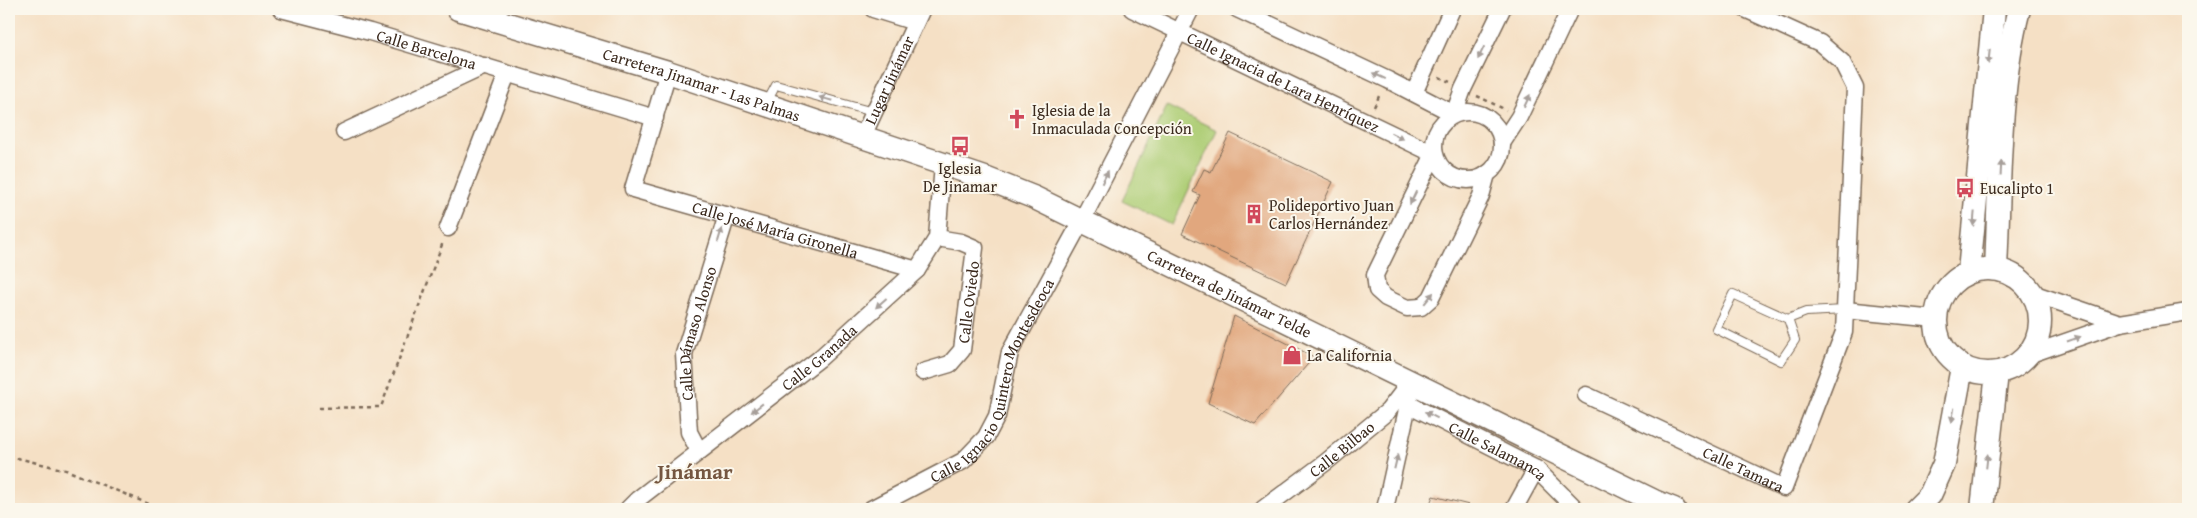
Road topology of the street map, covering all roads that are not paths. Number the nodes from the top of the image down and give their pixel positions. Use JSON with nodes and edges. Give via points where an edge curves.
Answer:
{"nodes":[{"id":1,"x":281,"y":9,"type":"edge"},
{"id":2,"x":873,"y":9,"type":"edge"},
{"id":3,"x":1132,"y":9,"type":"edge"},
{"id":4,"x":1190,"y":9,"type":"edge"},
{"id":5,"x":1237,"y":9,"type":"edge"},
{"id":6,"x":1452,"y":9,"type":"edge"},
{"id":7,"x":1502,"y":9,"type":"edge"},
{"id":8,"x":1570,"y":9,"type":"edge"},
{"id":9,"x":1745,"y":9,"type":"edge"},
{"id":10,"x":2019,"y":9,"type":"edge"},
{"id":11,"x":468,"y":11,"type":"edge"},
{"id":12,"x":1992,"y":11,"type":"edge"},
{"id":13,"x":918,"y":16,"type":"edge"},
{"id":14,"x":1180,"y":31,"type":"junction"},
{"id":15,"x":485,"y":66,"type":"junction"},
{"id":16,"x":668,"y":72,"type":"junction"},
{"id":17,"x":506,"y":74,"type":"junction"},
{"id":18,"x":1414,"y":93,"type":"junction"},
{"id":19,"x":765,"y":105,"type":"junction"},
{"id":20,"x":872,"y":112,"type":"junction"},
{"id":21,"x":1454,"y":114,"type":"junction"},
{"id":22,"x":654,"y":118,"type":"junction"},
{"id":23,"x":344,"y":132,"type":"dead end"},
{"id":24,"x":862,"y":138,"type":"junction"},
{"id":25,"x":1502,"y":143,"type":"junction"},
{"id":26,"x":1434,"y":154,"type":"junction"},
{"id":27,"x":943,"y":165,"type":"junction"},
{"id":28,"x":1487,"y":174,"type":"junction"},
{"id":29,"x":726,"y":215,"type":"junction"},
{"id":30,"x":1082,"y":220,"type":"junction"},
{"id":31,"x":448,"y":228,"type":"road end"},
{"id":32,"x":937,"y":238,"type":"junction"},
{"id":33,"x":1996,"y":269,"type":"junction"},
{"id":34,"x":918,"y":270,"type":"junction"},
{"id":35,"x":1969,"y":272,"type":"junction"},
{"id":36,"x":2032,"y":293,"type":"junction"},
{"id":37,"x":1845,"y":310,"type":"junction"},
{"id":38,"x":2188,"y":312,"type":"edge"},
{"id":39,"x":1788,"y":319,"type":"junction"},
{"id":40,"x":1936,"y":319,"type":"junction"},
{"id":41,"x":2120,"y":323,"type":"junction"},
{"id":42,"x":2028,"y":355,"type":"junction"},
{"id":43,"x":1962,"y":367,"type":"junction"},
{"id":44,"x":923,"y":372,"type":"dead end"},
{"id":45,"x":1997,"y":373,"type":"junction"},
{"id":46,"x":1411,"y":381,"type":"junction"},
{"id":47,"x":1586,"y":395,"type":"dead end"},
{"id":48,"x":1410,"y":405,"type":"junction"},
{"id":49,"x":699,"y":451,"type":"junction"},
{"id":50,"x":1536,"y":469,"type":"junction"},
{"id":51,"x":628,"y":509,"type":"edge"},
{"id":52,"x":871,"y":509,"type":"edge"},
{"id":53,"x":1264,"y":509,"type":"edge"},
{"id":54,"x":1385,"y":509,"type":"edge"},
{"id":55,"x":1514,"y":509,"type":"edge"},
{"id":56,"x":1576,"y":509,"type":"edge"},
{"id":57,"x":1674,"y":509,"type":"edge"},
{"id":58,"x":1916,"y":509,"type":"edge"},
{"id":59,"x":1982,"y":509,"type":"edge"}],
"edges":[{"from":1,"to":15,"type":"street","name":"Calle Barcelona"},
{"from":2,"to":13,"type":"street","name":"Lugar Jinámar"},
{"from":3,"to":14,"type":"street","name":"Calle Ignacia de Lara Henríquez"},
{"from":4,"to":14,"type":"street","name":"Calle Ignacio Quintero Montesdeoca"},
{"from":18,"to":5,"type":"street","one_way":true},
{"from":6,"to":18,"type":"street"},
{"from":7,"to":21,"type":"street","one_way":true},
{"from":25,"to":8,"type":"street","one_way":true,"via":[[1519,117]]},
{"from":9,"to":37,"type":"street","name":"Calle Tamara","via":[[1820,44],[1842,62],[1855,88]]},
{"from":33,"to":10,"type":"main road","one_way":true,"via":[[2003,125],[2012,35]]},
{"from":11,"to":16,"type":"main road","name":"Carretera Jinamar - Las Palmas"},
{"from":12,"to":35,"type":"main road","one_way":true},
{"from":13,"to":20,"type":"street","name":"Lugar Jinámar"},
{"from":14,"to":26,"type":"street","name":"Calle Ignacia de Lara Henríquez","one_way":true},
{"from":30,"to":14,"type":"street","name":"Calle Ignacio Quintero Montesdeoca","one_way":true},
{"from":15,"to":17,"type":"street","name":"Calle Barcelona"},
{"from":15,"to":23,"type":"street","name":"Calle Barcelona"},
{"from":16,"to":19,"type":"main road","name":"Carretera Jinamar - Las Palmas"},
{"from":16,"to":22,"type":"street"},
{"from":17,"to":22,"type":"street","name":"Calle Barcelona"},
{"from":17,"to":31,"type":"street"},
{"from":18,"to":21,"type":"street"},
{"from":20,"to":19,"type":"lane","one_way":true,"via":[[776,85]]},
{"from":19,"to":24,"type":"main road","name":"Carretera Jinamar - Las Palmas"},
{"from":20,"to":24,"type":"street","name":"Lugar Jinámar"},
{"from":21,"to":25,"type":"street","via":[[1470,111],[1486,116],[1497,128]]},
{"from":21,"to":26,"type":"street","via":[[1441,124],[1434,138]]},
{"from":22,"to":29,"type":"street","name":"Calle José María Gironella","via":[[633,189]]},
{"from":24,"to":27,"type":"main road","name":"Carretera Jinamar - Las Palmas"},
{"from":25,"to":28,"type":"street","via":[[1501,155]]},
{"from":26,"to":28,"type":"street","via":[[1442,169],[1455,178],[1471,180]]},
{"from":26,"to":28,"type":"street","one_way":true,"via":[[1375,275],[1377,290],[1407,308],[1421,307],[1431,298],[1481,196]]},
{"from":27,"to":30,"type":"main road","name":"Carretera de Jinámar Telde","via":[[1025,194]]},
{"from":27,"to":32,"type":"street","name":"Calle Granada"},
{"from":29,"to":34,"type":"street","name":"Calle José María Gironella"},
{"from":49,"to":29,"type":"street","name":"Calle Dámaso Alonso","one_way":true,"via":[[689,432],[684,354]]},
{"from":30,"to":46,"type":"main road","name":"Carretera de Jinámar Telde"},
{"from":30,"to":52,"type":"street","name":"Calle Ignacio Quintero Montesdeoca","via":[[1010,352],[998,416],[986,437],[963,461]]},
{"from":32,"to":34,"type":"street","name":"Calle Granada"},
{"from":32,"to":44,"type":"street","name":"Calle Oviedo","via":[[975,248],[962,350],[950,364]]},
{"from":33,"to":35,"type":"main road"},
{"from":33,"to":36,"type":"main road","via":[[2017,277]]},
{"from":34,"to":49,"type":"street","name":"Calle Granada","one_way":true,"via":[[819,359]]},
{"from":35,"to":40,"type":"main road","via":[[1946,291],[1938,304]]},
{"from":36,"to":41,"type":"street"},
{"from":36,"to":42,"type":"main road","via":[[2039,308],[2040,324],[2037,341]]},
{"from":37,"to":39,"type":"lane","via":[[1806,312]]},
{"from":37,"to":40,"type":"street"},
{"from":37,"to":47,"type":"street","name":"Calle Tamara","via":[[1844,332],[1784,488]]},
{"from":38,"to":41,"type":"street"},
{"from":39,"to":39,"type":"lane","via":[[1733,294],[1716,329],[1781,361],[1795,340]]},
{"from":40,"to":43,"type":"main road","via":[[1938,338],[1948,355]]},
{"from":42,"to":41,"type":"street","one_way":true},
{"from":42,"to":45,"type":"main road","via":[[2014,367]]},
{"from":43,"to":45,"type":"main road","via":[[1979,373]]},
{"from":43,"to":58,"type":"main road","one_way":true,"via":[[1944,464],[1930,495]]},
{"from":59,"to":45,"type":"main road","one_way":true},
{"from":46,"to":48,"type":"street"},
{"from":46,"to":53,"type":"street","name":"Calle Bilbao","via":[[1388,411]]},
{"from":46,"to":57,"type":"main road","name":"Carretera de Jinámar Telde"},
{"from":50,"to":48,"type":"street","name":"Calle Salamanca","one_way":true},
{"from":54,"to":48,"type":"street","one_way":true},
{"from":49,"to":51,"type":"street","name":"Calle Granada"},
{"from":50,"to":55,"type":"street"},
{"from":50,"to":56,"type":"street","name":"Calle Salamanca"}]}
